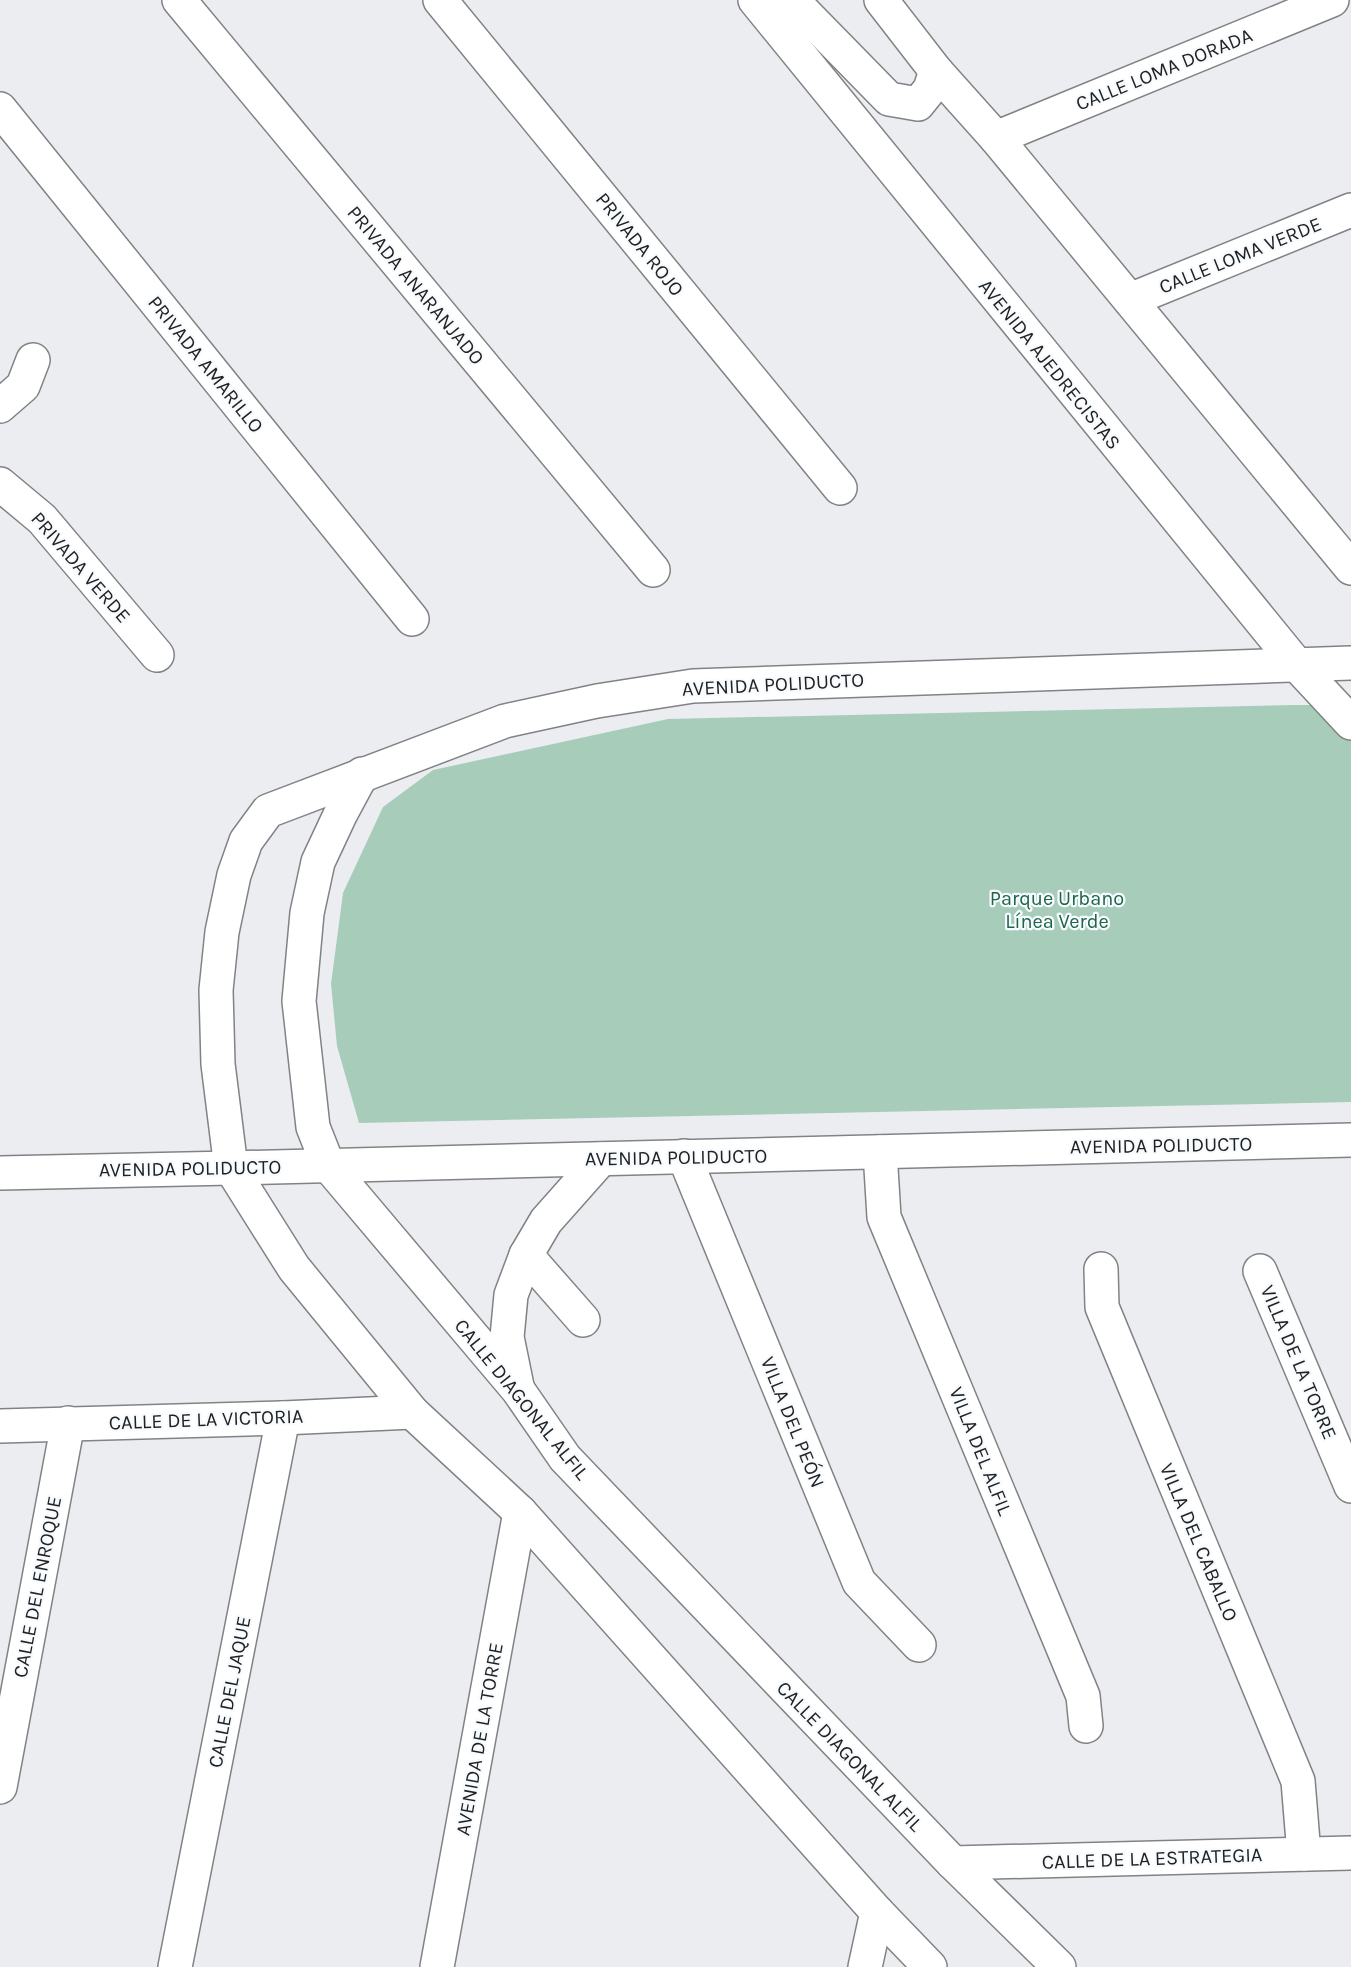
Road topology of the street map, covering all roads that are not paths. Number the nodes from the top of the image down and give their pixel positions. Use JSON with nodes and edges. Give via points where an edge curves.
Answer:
{"nodes":[{"id":1,"x":179,"y":0,"type":"edge"},
{"id":2,"x":440,"y":0,"type":"edge"},
{"id":3,"x":755,"y":0,"type":"edge"},
{"id":4,"x":792,"y":0,"type":"edge"},
{"id":5,"x":881,"y":0,"type":"edge"},
{"id":6,"x":1332,"y":0,"type":"edge"},
{"id":7,"x":936,"y":71,"type":"junction"},
{"id":8,"x":0,"y":109,"type":"edge"},
{"id":9,"x":996,"y":138,"type":"junction"},
{"id":10,"x":1351,"y":210,"type":"edge"},
{"id":11,"x":1130,"y":300,"type":"junction"},
{"id":12,"x":33,"y":360,"type":"dead end"},
{"id":13,"x":0,"y":406,"type":"edge"},
{"id":14,"x":0,"y":484,"type":"edge"},
{"id":15,"x":840,"y":488,"type":"dead end"},
{"id":16,"x":1351,"y":568,"type":"edge"},
{"id":17,"x":653,"y":570,"type":"dead end"},
{"id":18,"x":412,"y":619,"type":"dead end"},
{"id":19,"x":157,"y":655,"type":"dead end"},
{"id":20,"x":1351,"y":663,"type":"edge"},
{"id":21,"x":1297,"y":664,"type":"junction"},
{"id":22,"x":1351,"y":723,"type":"edge"},
{"id":23,"x":362,"y":774,"type":"junction"},
{"id":24,"x":1351,"y":1140,"type":"edge"},
{"id":25,"x":601,"y":1159,"type":"junction"},
{"id":26,"x":880,"y":1163,"type":"junction"},
{"id":27,"x":328,"y":1165,"type":"junction"},
{"id":28,"x":231,"y":1168,"type":"junction"},
{"id":29,"x":689,"y":1169,"type":"junction"},
{"id":30,"x":0,"y":1173,"type":"edge"},
{"id":31,"x":526,"y":1255,"type":"junction"},
{"id":32,"x":1101,"y":1269,"type":"dead end"},
{"id":33,"x":1260,"y":1271,"type":"dead end"},
{"id":34,"x":583,"y":1320,"type":"dead end"},
{"id":35,"x":518,"y":1390,"type":"junction"},
{"id":36,"x":412,"y":1412,"type":"junction"},
{"id":37,"x":283,"y":1418,"type":"junction"},
{"id":38,"x":68,"y":1423,"type":"junction"},
{"id":39,"x":0,"y":1426,"type":"edge"},
{"id":40,"x":1351,"y":1486,"type":"edge"},
{"id":41,"x":520,"y":1512,"type":"junction"},
{"id":42,"x":919,"y":1645,"type":"dead end"},
{"id":43,"x":1086,"y":1726,"type":"dead end"},
{"id":44,"x":0,"y":1787,"type":"edge"},
{"id":45,"x":1351,"y":1853,"type":"edge"},
{"id":46,"x":1304,"y":1854,"type":"junction"},
{"id":47,"x":953,"y":1863,"type":"junction"},
{"id":48,"x":877,"y":1912,"type":"junction"},
{"id":49,"x":175,"y":1967,"type":"edge"},
{"id":50,"x":437,"y":1967,"type":"edge"},
{"id":51,"x":865,"y":1967,"type":"edge"},
{"id":52,"x":930,"y":1967,"type":"edge"},
{"id":53,"x":1059,"y":1967,"type":"edge"}],
"edges":[{"from":1,"to":17,"type":"street","name":"PRIVADA ANARANJADO"},
{"from":2,"to":15,"type":"street","name":"PRIVADA ROJO"},
{"from":3,"to":21,"type":"street","name":"AVENIDA AJEDRECISTAS"},
{"from":4,"to":7,"type":"street","via":[[889,99],[918,104]]},
{"from":5,"to":7,"type":"street"},
{"from":6,"to":9,"type":"street","name":"CALLE LOMA DORADA"},
{"from":7,"to":9,"type":"street"},
{"from":8,"to":18,"type":"street","name":"PRIVADA AMARILLO"},
{"from":9,"to":11,"type":"street"},
{"from":10,"to":11,"type":"street","name":"CALLE LOMA VERDE"},
{"from":11,"to":16,"type":"street"},
{"from":12,"to":13,"type":"street","via":[[23,386]]},
{"from":14,"to":19,"type":"street","name":"PRIVADA VERDE","via":[[42,519]]},
{"from":20,"to":21,"type":"street","name":"AVENIDA POLIDUCTO"},
{"from":21,"to":22,"type":"street","name":"AVENIDA AJEDRECISTAS"},
{"from":21,"to":23,"type":"street","name":"AVENIDA POLIDUCTO","via":[[693,686],[505,721]]},
{"from":23,"to":27,"type":"street","name":"CALLE DIAGONAL ALFIL","via":[[318,862],[307,913],[299,1002],[313,1127]]},
{"from":23,"to":28,"type":"street","name":"AVENIDA POLIDUCTO","via":[[268,811],[246,841],[234,875],[222,932],[216,990],[218,1064]]},
{"from":24,"to":26,"type":"street","name":"AVENIDA POLIDUCTO"},
{"from":25,"to":27,"type":"street","name":"AVENIDA POLIDUCTO"},
{"from":25,"to":29,"type":"street","name":"AVENIDA POLIDUCTO"},
{"from":25,"to":31,"type":"street","via":[[546,1221]]},
{"from":26,"to":29,"type":"street","name":"AVENIDA POLIDUCTO"},
{"from":26,"to":43,"type":"street","name":"VILLA DEL ALFIL","via":[[884,1217],[1083,1696]]},
{"from":27,"to":28,"type":"street","name":"AVENIDA POLIDUCTO"},
{"from":27,"to":35,"type":"street","name":"CALLE DIAGONAL ALFIL"},
{"from":28,"to":30,"type":"street","name":"AVENIDA POLIDUCTO"},
{"from":28,"to":36,"type":"street","via":[[294,1268]]},
{"from":29,"to":42,"type":"street","name":"VILLA DEL PEÓN","via":[[859,1582]]},
{"from":31,"to":34,"type":"street"},
{"from":31,"to":35,"type":"street","via":[[511,1295],[507,1337]]},
{"from":32,"to":46,"type":"street","name":"VILLA DEL CABALLO","via":[[1102,1307],[1298,1781]]},
{"from":33,"to":40,"type":"street","name":"VILLA DE LA TORRE"},
{"from":35,"to":47,"type":"street","name":"CALLE DIAGONAL ALFIL","via":[[565,1458]]},
{"from":36,"to":37,"type":"street","name":"CALLE DE LA VICTORIA"},
{"from":36,"to":41,"type":"street"},
{"from":37,"to":38,"type":"street","name":"CALLE DE LA VICTORIA"},
{"from":37,"to":49,"type":"street","name":"CALLE DEL JAQUE"},
{"from":38,"to":39,"type":"street","name":"CALLE DE LA VICTORIA"},
{"from":38,"to":44,"type":"street","name":"CALLE DEL ENROQUE"},
{"from":41,"to":48,"type":"street"},
{"from":41,"to":50,"type":"street","name":"AVENIDA DE LA TORRE"},
{"from":45,"to":46,"type":"street","name":"CALLE DE LA ESTRATEGIA"},
{"from":46,"to":47,"type":"street","name":"CALLE DE LA ESTRATEGIA"},
{"from":47,"to":53,"type":"street","name":"CALLE DIAGONAL ALFIL"},
{"from":48,"to":51,"type":"street"},
{"from":48,"to":52,"type":"street"}]}
